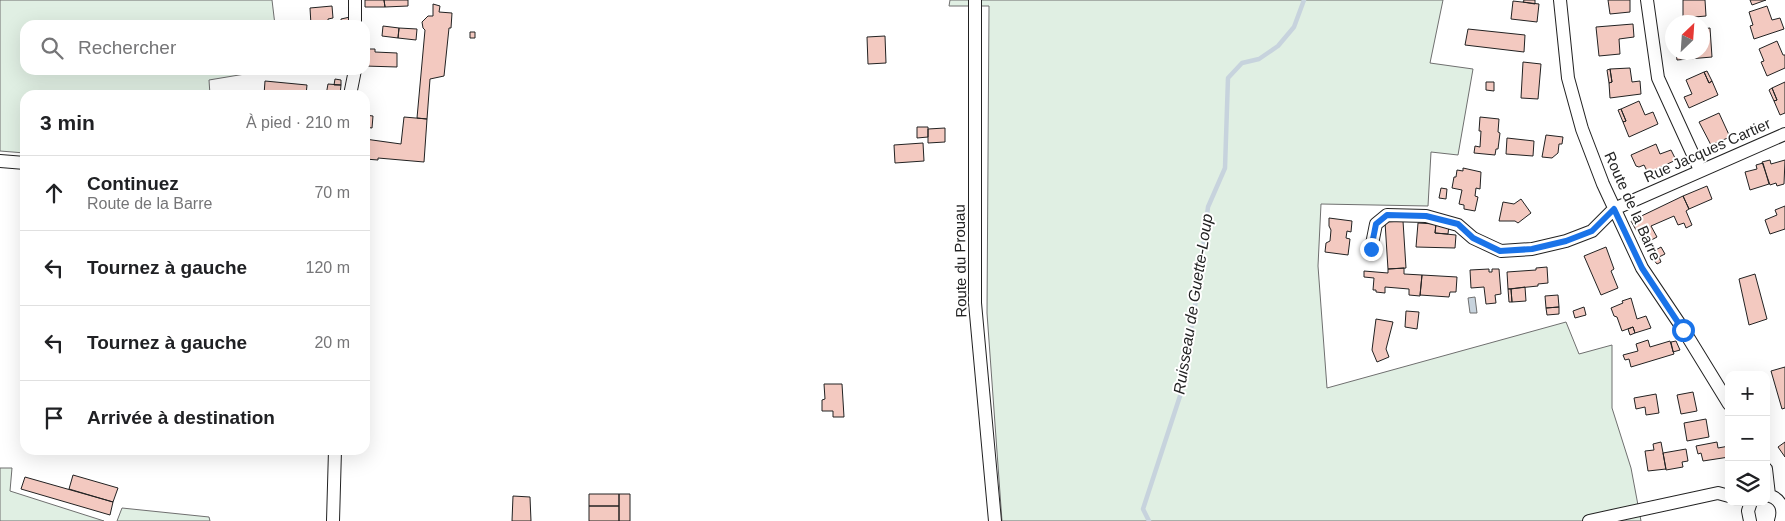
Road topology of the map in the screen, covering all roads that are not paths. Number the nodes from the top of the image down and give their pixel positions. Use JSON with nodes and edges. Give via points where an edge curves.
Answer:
{"nodes":[{"id":1,"x":354,"y":0,"type":"edge"},
{"id":2,"x":975,"y":0,"type":"edge"},
{"id":3,"x":1560,"y":0,"type":"edge"},
{"id":4,"x":1647,"y":0,"type":"edge"},
{"id":5,"x":355,"y":20,"type":"edge"},
{"id":6,"x":353,"y":75,"type":"edge"},
{"id":7,"x":351,"y":90,"type":"edge"},
{"id":8,"x":1785,"y":134,"type":"edge"},
{"id":9,"x":0,"y":161,"type":"edge"},
{"id":10,"x":20,"y":163,"type":"edge"},
{"id":11,"x":1700,"y":170,"type":"junction"},
{"id":12,"x":1614,"y":209,"type":"junction"},
{"id":13,"x":1371,"y":249,"type":"dead end"},
{"id":14,"x":1725,"y":398,"type":"edge"},
{"id":15,"x":336,"y":455,"type":"edge"},
{"id":16,"x":1725,"y":495,"type":"edge"},
{"id":17,"x":1770,"y":496,"type":"edge"},
{"id":18,"x":1783,"y":502,"type":"edge"},
{"id":19,"x":1748,"y":506,"type":"edge"},
{"id":20,"x":333,"y":521,"type":"edge"},
{"id":21,"x":995,"y":521,"type":"edge"},
{"id":22,"x":1588,"y":521,"type":"edge"},
{"id":23,"x":1750,"y":521,"type":"edge"},
{"id":24,"x":1781,"y":521,"type":"edge"}],
"edges":[{"from":1,"to":5,"type":"street"},
{"from":2,"to":21,"type":"street","name":"Route du Prouau","via":[[975,303]]},
{"from":3,"to":12,"type":"street","name":"Route de la Barre","via":[[1568,78],[1582,129]]},
{"from":4,"to":11,"type":"street","via":[[1658,78]]},
{"from":6,"to":7,"type":"street"},
{"from":8,"to":11,"type":"street","name":"Rue Jacques Cartier"},
{"from":9,"to":10,"type":"street"},
{"from":11,"to":12,"type":"street","name":"Rue Jacques Cartier"},
{"from":12,"to":13,"type":"street","via":[[1592,231],[1566,241],[1532,249],[1500,251],[1473,238],[1458,224],[1426,216],[1387,215],[1376,224]]},
{"from":12,"to":14,"type":"street","name":"Route de la Barre","via":[[1642,268]]},
{"from":15,"to":20,"type":"street"},
{"from":16,"to":22,"type":"street","via":[[1718,493]]},
{"from":17,"to":18,"type":"street"},
{"from":18,"to":24,"type":"street"},
{"from":19,"to":23,"type":"street"}]}
